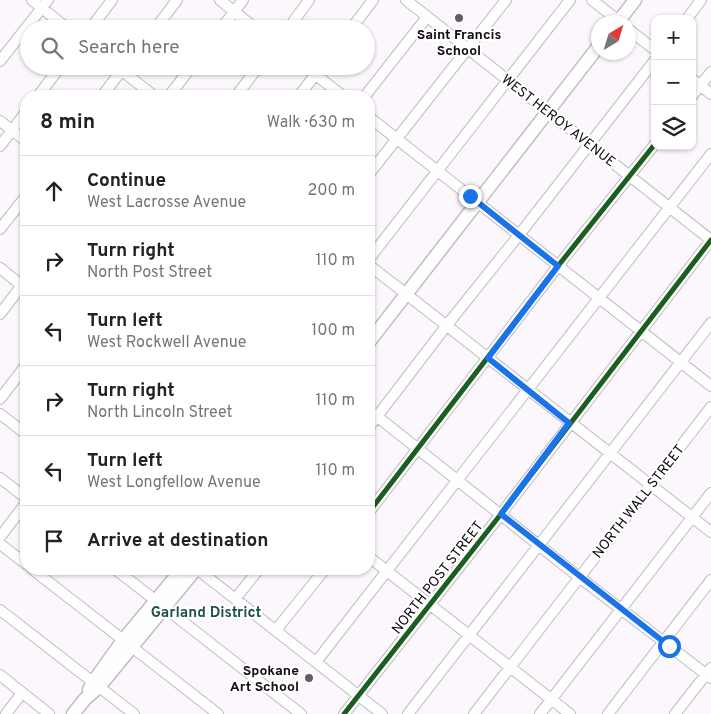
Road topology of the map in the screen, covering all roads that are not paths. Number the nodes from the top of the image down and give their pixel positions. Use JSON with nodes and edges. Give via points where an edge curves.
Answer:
{"nodes":[{"id":1,"x":32,"y":0,"type":"edge"},
{"id":2,"x":112,"y":0,"type":"edge"},
{"id":3,"x":177,"y":0,"type":"edge"},
{"id":4,"x":220,"y":0,"type":"edge"},
{"id":5,"x":243,"y":0,"type":"edge"},
{"id":6,"x":309,"y":0,"type":"edge"},
{"id":7,"x":373,"y":0,"type":"edge"},
{"id":8,"x":406,"y":0,"type":"edge"},
{"id":9,"x":506,"y":0,"type":"edge"},
{"id":10,"x":570,"y":0,"type":"edge"},
{"id":11,"x":592,"y":0,"type":"edge"},
{"id":12,"x":635,"y":0,"type":"edge"},
{"id":13,"x":701,"y":0,"type":"edge"},
{"id":14,"x":45,"y":4,"type":"edge"},
{"id":15,"x":234,"y":12,"type":"junction"},
{"id":16,"x":610,"y":15,"type":"edge"},
{"id":17,"x":626,"y":15,"type":"edge"},
{"id":18,"x":690,"y":15,"type":"edge"},
{"id":19,"x":428,"y":17,"type":"junction"},
{"id":20,"x":32,"y":20,"type":"edge"},
{"id":21,"x":60,"y":20,"type":"edge"},
{"id":22,"x":97,"y":20,"type":"edge"},
{"id":23,"x":161,"y":20,"type":"edge"},
{"id":24,"x":228,"y":20,"type":"edge"},
{"id":25,"x":244,"y":20,"type":"edge"},
{"id":26,"x":295,"y":20,"type":"edge"},
{"id":27,"x":358,"y":20,"type":"edge"},
{"id":28,"x":636,"y":35,"type":"edge"},
{"id":29,"x":20,"y":36,"type":"edge"},
{"id":30,"x":651,"y":47,"type":"edge"},
{"id":31,"x":467,"y":48,"type":"junction"},
{"id":32,"x":591,"y":56,"type":"edge"},
{"id":33,"x":0,"y":61,"type":"edge"},
{"id":34,"x":651,"y":65,"type":"edge"},
{"id":35,"x":711,"y":72,"type":"edge"},
{"id":36,"x":54,"y":75,"type":"edge"},
{"id":37,"x":116,"y":75,"type":"edge"},
{"id":38,"x":129,"y":75,"type":"edge"},
{"id":39,"x":185,"y":75,"type":"edge"},
{"id":40,"x":252,"y":75,"type":"edge"},
{"id":41,"x":315,"y":75,"type":"joint"},
{"id":42,"x":508,"y":80,"type":"junction"},
{"id":43,"x":696,"y":82,"type":"edge"},
{"id":44,"x":43,"y":90,"type":"edge"},
{"id":45,"x":106,"y":90,"type":"edge"},
{"id":46,"x":147,"y":90,"type":"edge"},
{"id":47,"x":174,"y":90,"type":"edge"},
{"id":48,"x":241,"y":90,"type":"edge"},
{"id":49,"x":304,"y":90,"type":"edge"},
{"id":50,"x":335,"y":90,"type":"edge"},
{"id":51,"x":370,"y":90,"type":"edge"},
{"id":52,"x":711,"y":94,"type":"edge"},
{"id":53,"x":548,"y":111,"type":"junction"},
{"id":54,"x":20,"y":120,"type":"edge"},
{"id":55,"x":0,"y":121,"type":"edge"},
{"id":56,"x":375,"y":122,"type":"edge"},
{"id":57,"x":12,"y":130,"type":"junction"},
{"id":58,"x":20,"y":136,"type":"edge"},
{"id":59,"x":396,"y":139,"type":"junction"},
{"id":60,"x":589,"y":144,"type":"junction"},
{"id":61,"x":0,"y":146,"type":"edge"},
{"id":62,"x":651,"y":149,"type":"edge"},
{"id":63,"x":711,"y":154,"type":"edge"},
{"id":64,"x":375,"y":166,"type":"edge"},
{"id":65,"x":438,"y":171,"type":"junction"},
{"id":66,"x":630,"y":176,"type":"junction"},
{"id":67,"x":478,"y":202,"type":"junction"},
{"id":68,"x":20,"y":204,"type":"edge"},
{"id":69,"x":669,"y":207,"type":"junction"},
{"id":70,"x":0,"y":229,"type":"edge"},
{"id":71,"x":519,"y":235,"type":"junction"},
{"id":72,"x":711,"y":240,"type":"edge"},
{"id":73,"x":375,"y":251,"type":"edge"},
{"id":74,"x":558,"y":266,"type":"junction"},
{"id":75,"x":0,"y":268,"type":"edge"},
{"id":76,"x":375,"y":270,"type":"edge"},
{"id":77,"x":20,"y":282,"type":"edge"},
{"id":78,"x":20,"y":291,"type":"edge"},
{"id":79,"x":406,"y":294,"type":"junction"},
{"id":80,"x":599,"y":298,"type":"junction"},
{"id":81,"x":0,"y":314,"type":"edge"},
{"id":82,"x":711,"y":323,"type":"edge"},
{"id":83,"x":446,"y":325,"type":"junction"},
{"id":84,"x":640,"y":330,"type":"junction"},
{"id":85,"x":375,"y":334,"type":"edge"},
{"id":86,"x":488,"y":358,"type":"junction"},
{"id":87,"x":681,"y":362,"type":"junction"},
{"id":88,"x":20,"y":373,"type":"edge"},
{"id":89,"x":711,"y":386,"type":"edge"},
{"id":90,"x":528,"y":390,"type":"junction"},
{"id":91,"x":0,"y":398,"type":"edge"},
{"id":92,"x":711,"y":407,"type":"edge"},
{"id":93,"x":375,"y":411,"type":"edge"},
{"id":94,"x":0,"y":414,"type":"edge"},
{"id":95,"x":375,"y":415,"type":"edge"},
{"id":96,"x":569,"y":423,"type":"junction"},
{"id":97,"x":20,"y":429,"type":"edge"},
{"id":98,"x":418,"y":448,"type":"junction"},
{"id":99,"x":610,"y":454,"type":"junction"},
{"id":100,"x":0,"y":478,"type":"edge"},
{"id":101,"x":458,"y":480,"type":"junction"},
{"id":102,"x":650,"y":486,"type":"junction"},
{"id":103,"x":20,"y":493,"type":"edge"},
{"id":104,"x":711,"y":493,"type":"edge"},
{"id":105,"x":375,"y":504,"type":"edge"},
{"id":106,"x":20,"y":511,"type":"edge"},
{"id":107,"x":501,"y":514,"type":"junction"},
{"id":108,"x":692,"y":518,"type":"junction"},
{"id":109,"x":711,"y":532,"type":"edge"},
{"id":110,"x":0,"y":537,"type":"edge"},
{"id":111,"x":0,"y":544,"type":"edge"},
{"id":112,"x":539,"y":545,"type":"junction"},
{"id":113,"x":20,"y":559,"type":"edge"},
{"id":114,"x":375,"y":562,"type":"edge"},
{"id":115,"x":387,"y":571,"type":"junction"},
{"id":116,"x":40,"y":575,"type":"edge"},
{"id":117,"x":123,"y":575,"type":"edge"},
{"id":118,"x":178,"y":575,"type":"edge"},
{"id":119,"x":190,"y":575,"type":"edge"},
{"id":120,"x":205,"y":575,"type":"edge"},
{"id":121,"x":254,"y":575,"type":"edge"},
{"id":122,"x":319,"y":575,"type":"edge"},
{"id":123,"x":579,"y":577,"type":"junction"},
{"id":124,"x":711,"y":580,"type":"edge"},
{"id":125,"x":235,"y":599,"type":"junction"},
{"id":126,"x":159,"y":604,"type":"junction"},
{"id":127,"x":429,"y":604,"type":"junction"},
{"id":128,"x":620,"y":608,"type":"junction"},
{"id":129,"x":0,"y":610,"type":"edge"},
{"id":130,"x":276,"y":630,"type":"junction"},
{"id":131,"x":468,"y":635,"type":"junction"},
{"id":132,"x":664,"y":642,"type":"junction"},
{"id":133,"x":128,"y":643,"type":"junction"},
{"id":134,"x":316,"y":662,"type":"junction"},
{"id":135,"x":511,"y":668,"type":"junction"},
{"id":136,"x":709,"y":674,"type":"edge"},
{"id":137,"x":0,"y":675,"type":"edge"},
{"id":138,"x":96,"y":685,"type":"junction"},
{"id":139,"x":22,"y":693,"type":"junction"},
{"id":140,"x":358,"y":696,"type":"junction"},
{"id":141,"x":551,"y":699,"type":"junction"},
{"id":142,"x":6,"y":714,"type":"edge"},
{"id":143,"x":49,"y":714,"type":"edge"},
{"id":144,"x":73,"y":714,"type":"edge"},
{"id":145,"x":134,"y":714,"type":"edge"},
{"id":146,"x":218,"y":714,"type":"edge"},
{"id":147,"x":300,"y":714,"type":"edge"},
{"id":148,"x":344,"y":714,"type":"edge"},
{"id":149,"x":382,"y":714,"type":"edge"},
{"id":150,"x":408,"y":714,"type":"edge"},
{"id":151,"x":474,"y":714,"type":"edge"},
{"id":152,"x":540,"y":714,"type":"edge"},
{"id":153,"x":570,"y":714,"type":"edge"},
{"id":154,"x":608,"y":714,"type":"edge"},
{"id":155,"x":675,"y":714,"type":"edge"}],
"edges":[{"from":1,"to":14,"type":"street"},
{"from":2,"to":22,"type":"street"},
{"from":3,"to":23,"type":"street"},
{"from":4,"to":15,"type":"street"},
{"from":5,"to":15,"type":"street"},
{"from":6,"to":26,"type":"street"},
{"from":7,"to":27,"type":"street"},
{"from":8,"to":19,"type":"street","name":"WEST HEROY AVENUE"},
{"from":9,"to":31,"type":"street"},
{"from":10,"to":42,"type":"street"},
{"from":11,"to":16,"type":"street"},
{"from":12,"to":17,"type":"main road"},
{"from":13,"to":18,"type":"street"},
{"from":14,"to":20,"type":"street"},
{"from":14,"to":21,"type":"street"},
{"from":15,"to":24,"type":"street"},
{"from":15,"to":25,"type":"street"},
{"from":19,"to":31,"type":"street","name":"WEST HEROY AVENUE"},
{"from":19,"to":51,"type":"street"},
{"from":28,"to":30,"type":"street"},
{"from":29,"to":33,"type":"street"},
{"from":31,"to":42,"type":"street","name":"WEST HEROY AVENUE"},
{"from":31,"to":59,"type":"street"},
{"from":32,"to":53,"type":"main road"},
{"from":34,"to":60,"type":"street"},
{"from":35,"to":43,"type":"street"},
{"from":36,"to":44,"type":"street"},
{"from":37,"to":45,"type":"street"},
{"from":38,"to":46,"type":"street"},
{"from":39,"to":47,"type":"street"},
{"from":40,"to":48,"type":"street"},
{"from":41,"to":49,"type":"street"},
{"from":41,"to":50,"type":"street"},
{"from":42,"to":53,"type":"street","name":"WEST HEROY AVENUE"},
{"from":42,"to":65,"type":"street"},
{"from":43,"to":52,"type":"street"},
{"from":53,"to":60,"type":"street","name":"WEST HEROY AVENUE"},
{"from":53,"to":67,"type":"main road"},
{"from":54,"to":57,"type":"street"},
{"from":55,"to":57,"type":"street"},
{"from":56,"to":59,"type":"street"},
{"from":57,"to":58,"type":"street"},
{"from":57,"to":61,"type":"street"},
{"from":59,"to":64,"type":"street"},
{"from":59,"to":65,"type":"street"},
{"from":60,"to":66,"type":"street","name":"WEST HEROY AVENUE"},
{"from":60,"to":71,"type":"street"},
{"from":62,"to":66,"type":"street"},
{"from":63,"to":69,"type":"street"},
{"from":65,"to":67,"type":"street"},
{"from":65,"to":73,"type":"street"},
{"from":66,"to":69,"type":"street","name":"WEST HEROY AVENUE"},
{"from":66,"to":74,"type":"street"},
{"from":67,"to":71,"type":"street"},
{"from":67,"to":79,"type":"main road"},
{"from":68,"to":70,"type":"street"},
{"from":69,"to":72,"type":"street","name":"WEST HEROY AVENUE"},
{"from":69,"to":80,"type":"street"},
{"from":71,"to":74,"type":"street"},
{"from":71,"to":83,"type":"street"},
{"from":72,"to":84,"type":"street","name":"NORTH POST STREET"},
{"from":74,"to":80,"type":"street"},
{"from":74,"to":86,"type":"street"},
{"from":75,"to":77,"type":"street"},
{"from":76,"to":79,"type":"street"},
{"from":78,"to":81,"type":"street"},
{"from":79,"to":83,"type":"street"},
{"from":79,"to":85,"type":"main road"},
{"from":80,"to":84,"type":"street"},
{"from":80,"to":90,"type":"street"},
{"from":82,"to":87,"type":"street"},
{"from":83,"to":86,"type":"street"},
{"from":83,"to":93,"type":"street"},
{"from":84,"to":87,"type":"street"},
{"from":84,"to":96,"type":"street","name":"NORTH POST STREET"},
{"from":86,"to":90,"type":"street"},
{"from":86,"to":98,"type":"street"},
{"from":87,"to":89,"type":"street"},
{"from":87,"to":99,"type":"street"},
{"from":88,"to":91,"type":"street"},
{"from":90,"to":96,"type":"street"},
{"from":90,"to":101,"type":"street"},
{"from":92,"to":102,"type":"street","name":"NORTH WALL STREET"},
{"from":94,"to":97,"type":"street"},
{"from":95,"to":98,"type":"street"},
{"from":96,"to":99,"type":"street"},
{"from":96,"to":107,"type":"street","name":"NORTH POST STREET"},
{"from":98,"to":101,"type":"street"},
{"from":98,"to":105,"type":"street"},
{"from":99,"to":102,"type":"street"},
{"from":99,"to":112,"type":"street"},
{"from":100,"to":103,"type":"street"},
{"from":101,"to":107,"type":"street"},
{"from":101,"to":115,"type":"street"},
{"from":102,"to":108,"type":"street"},
{"from":102,"to":123,"type":"street","name":"NORTH WALL STREET"},
{"from":104,"to":108,"type":"street"},
{"from":106,"to":110,"type":"street"},
{"from":107,"to":112,"type":"street"},
{"from":107,"to":127,"type":"street","name":"NORTH POST STREET"},
{"from":108,"to":109,"type":"street"},
{"from":108,"to":128,"type":"street"},
{"from":111,"to":113,"type":"street"},
{"from":112,"to":123,"type":"street"},
{"from":112,"to":131,"type":"street"},
{"from":114,"to":115,"type":"street"},
{"from":115,"to":127,"type":"street"},
{"from":115,"to":134,"type":"street"},
{"from":116,"to":133,"type":"street"},
{"from":117,"to":126,"type":"street"},
{"from":118,"to":126,"type":"main road"},
{"from":119,"to":126,"type":"main road"},
{"from":120,"to":125,"type":"street"},
{"from":121,"to":125,"type":"street"},
{"from":122,"to":130,"type":"street"},
{"from":123,"to":128,"type":"street"},
{"from":123,"to":135,"type":"street","name":"NORTH WALL STREET"},
{"from":124,"to":132,"type":"street"},
{"from":125,"to":130,"type":"street"},
{"from":126,"to":133,"type":"main road"},
{"from":126,"to":147,"type":"street"},
{"from":127,"to":131,"type":"street"},
{"from":127,"to":140,"type":"street","name":"NORTH POST STREET"},
{"from":128,"to":132,"type":"street"},
{"from":128,"to":141,"type":"street"},
{"from":129,"to":138,"type":"street"},
{"from":130,"to":134,"type":"street"},
{"from":131,"to":135,"type":"street"},
{"from":131,"to":150,"type":"street"},
{"from":132,"to":136,"type":"street"},
{"from":132,"to":154,"type":"street"},
{"from":133,"to":138,"type":"main road"},
{"from":133,"to":146,"type":"street"},
{"from":134,"to":140,"type":"street"},
{"from":135,"to":141,"type":"street"},
{"from":135,"to":151,"type":"street","name":"NORTH WALL STREET"},
{"from":136,"to":155,"type":"street"},
{"from":137,"to":139,"type":"street"},
{"from":138,"to":144,"type":"main road"},
{"from":138,"to":145,"type":"street"},
{"from":139,"to":142,"type":"street"},
{"from":139,"to":143,"type":"street"},
{"from":140,"to":148,"type":"street","name":"NORTH POST STREET"},
{"from":140,"to":149,"type":"street"},
{"from":141,"to":152,"type":"street"},
{"from":141,"to":153,"type":"street"}]}
